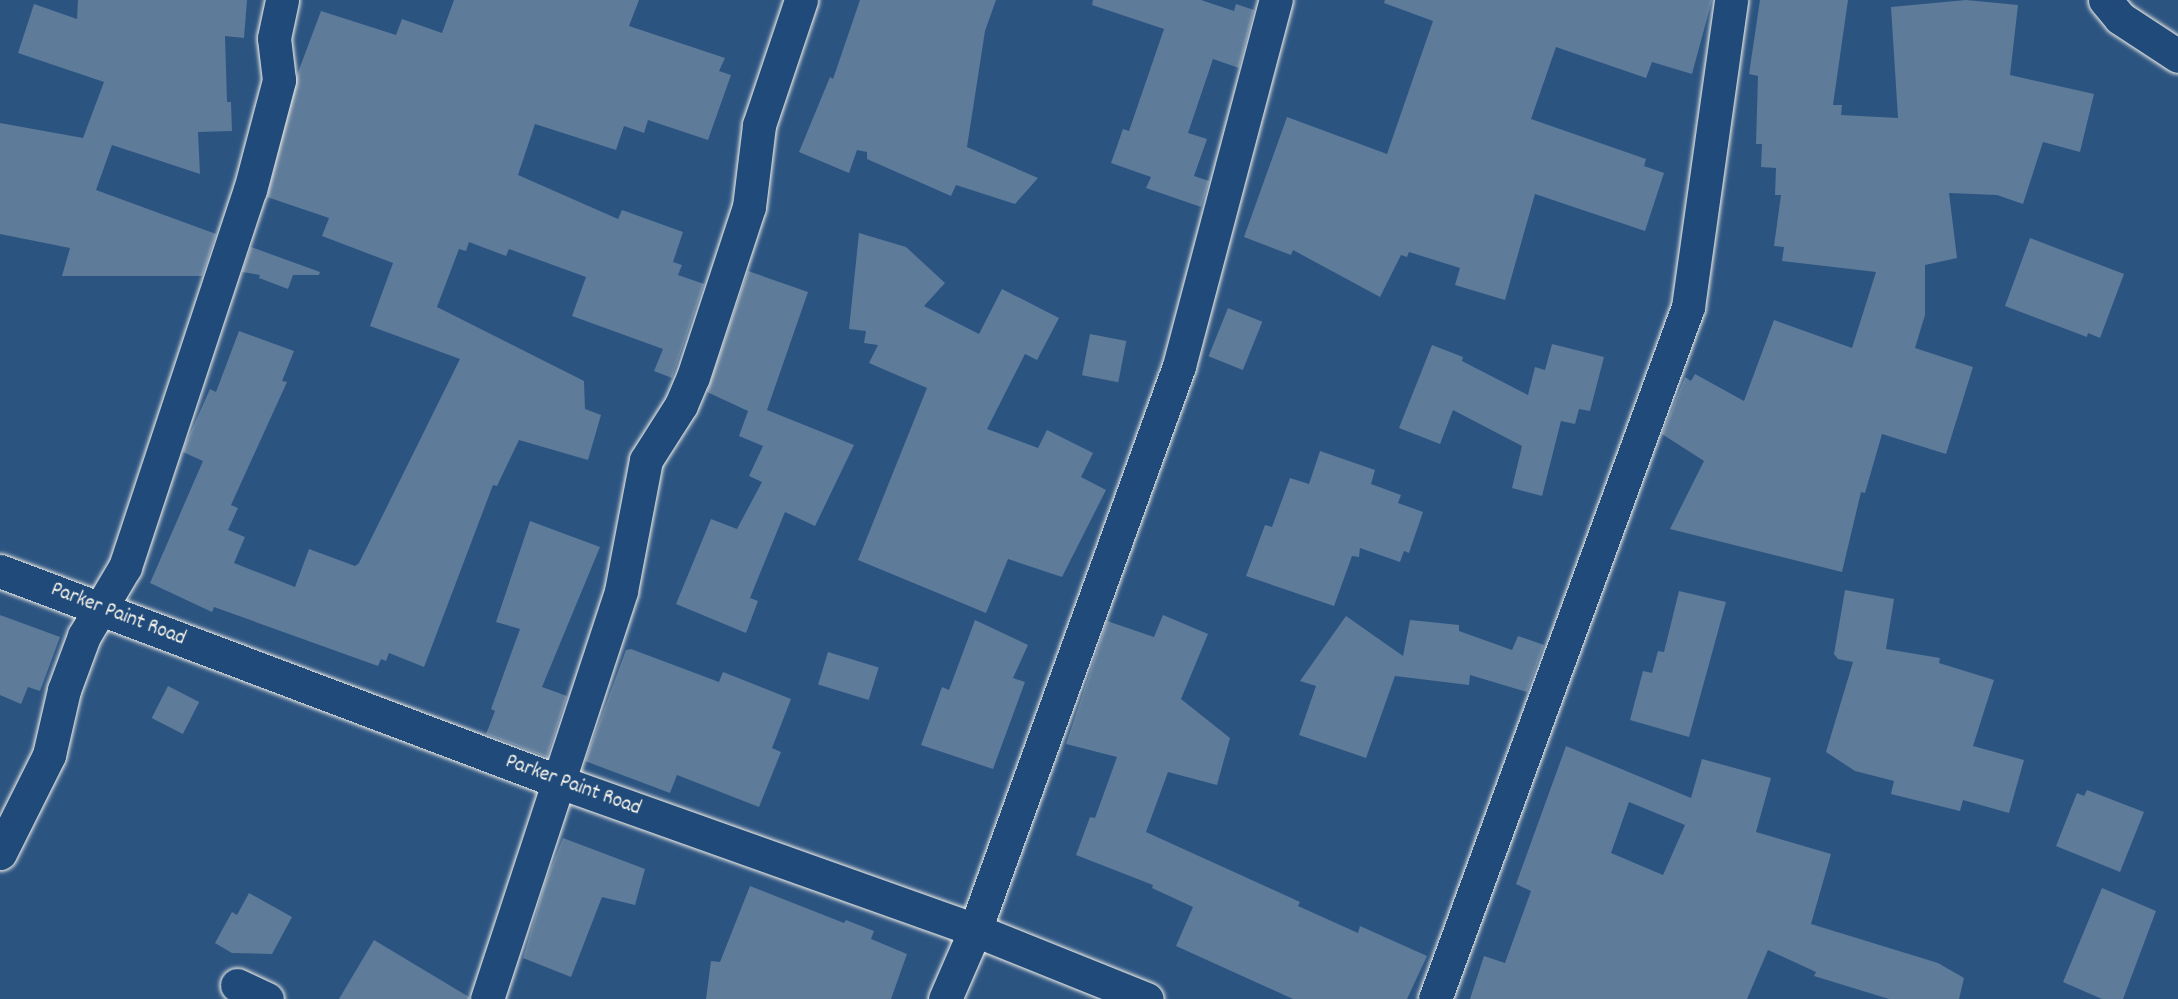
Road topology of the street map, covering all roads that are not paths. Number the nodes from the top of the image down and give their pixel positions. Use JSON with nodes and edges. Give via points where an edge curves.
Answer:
{"nodes":[{"id":1,"x":282,"y":0,"type":"edge"},
{"id":2,"x":801,"y":0,"type":"edge"},
{"id":3,"x":1276,"y":0,"type":"edge"},
{"id":4,"x":1731,"y":0,"type":"edge"},
{"id":5,"x":2105,"y":0,"type":"edge"},
{"id":6,"x":2178,"y":56,"type":"edge"},
{"id":7,"x":0,"y":571,"type":"edge"},
{"id":8,"x":99,"y":608,"type":"junction"},
{"id":9,"x":557,"y":782,"type":"junction"},
{"id":10,"x":0,"y":853,"type":"edge"},
{"id":11,"x":975,"y":930,"type":"junction"},
{"id":12,"x":237,"y":985,"type":"dead end"},
{"id":13,"x":267,"y":999,"type":"edge"},
{"id":14,"x":487,"y":999,"type":"edge"},
{"id":15,"x":945,"y":999,"type":"edge"},
{"id":16,"x":1147,"y":999,"type":"edge"},
{"id":17,"x":1435,"y":999,"type":"edge"}],
"edges":[{"from":1,"to":8,"type":"street","via":[[274,38],[279,80],[250,190],[124,567]]},
{"from":2,"to":9,"type":"street","via":[[759,125],[749,207],[693,377],[681,405],[646,460],[621,591]]},
{"from":3,"to":11,"type":"street","via":[[1179,366]]},
{"from":4,"to":17,"type":"street","via":[[1688,307]]},
{"from":5,"to":6,"type":"street","via":[[2120,18]]},
{"from":7,"to":8,"type":"street","name":"Parker Paint Road"},
{"from":8,"to":9,"type":"street","name":"Parker Paint Road"},
{"from":8,"to":10,"type":"street","via":[[64,690],[49,755]]},
{"from":9,"to":11,"type":"street","name":"Parker Paint Road"},
{"from":9,"to":14,"type":"street"},
{"from":11,"to":15,"type":"street"},
{"from":11,"to":16,"type":"street","name":"Parker Paint Road"},
{"from":12,"to":13,"type":"street"}]}
